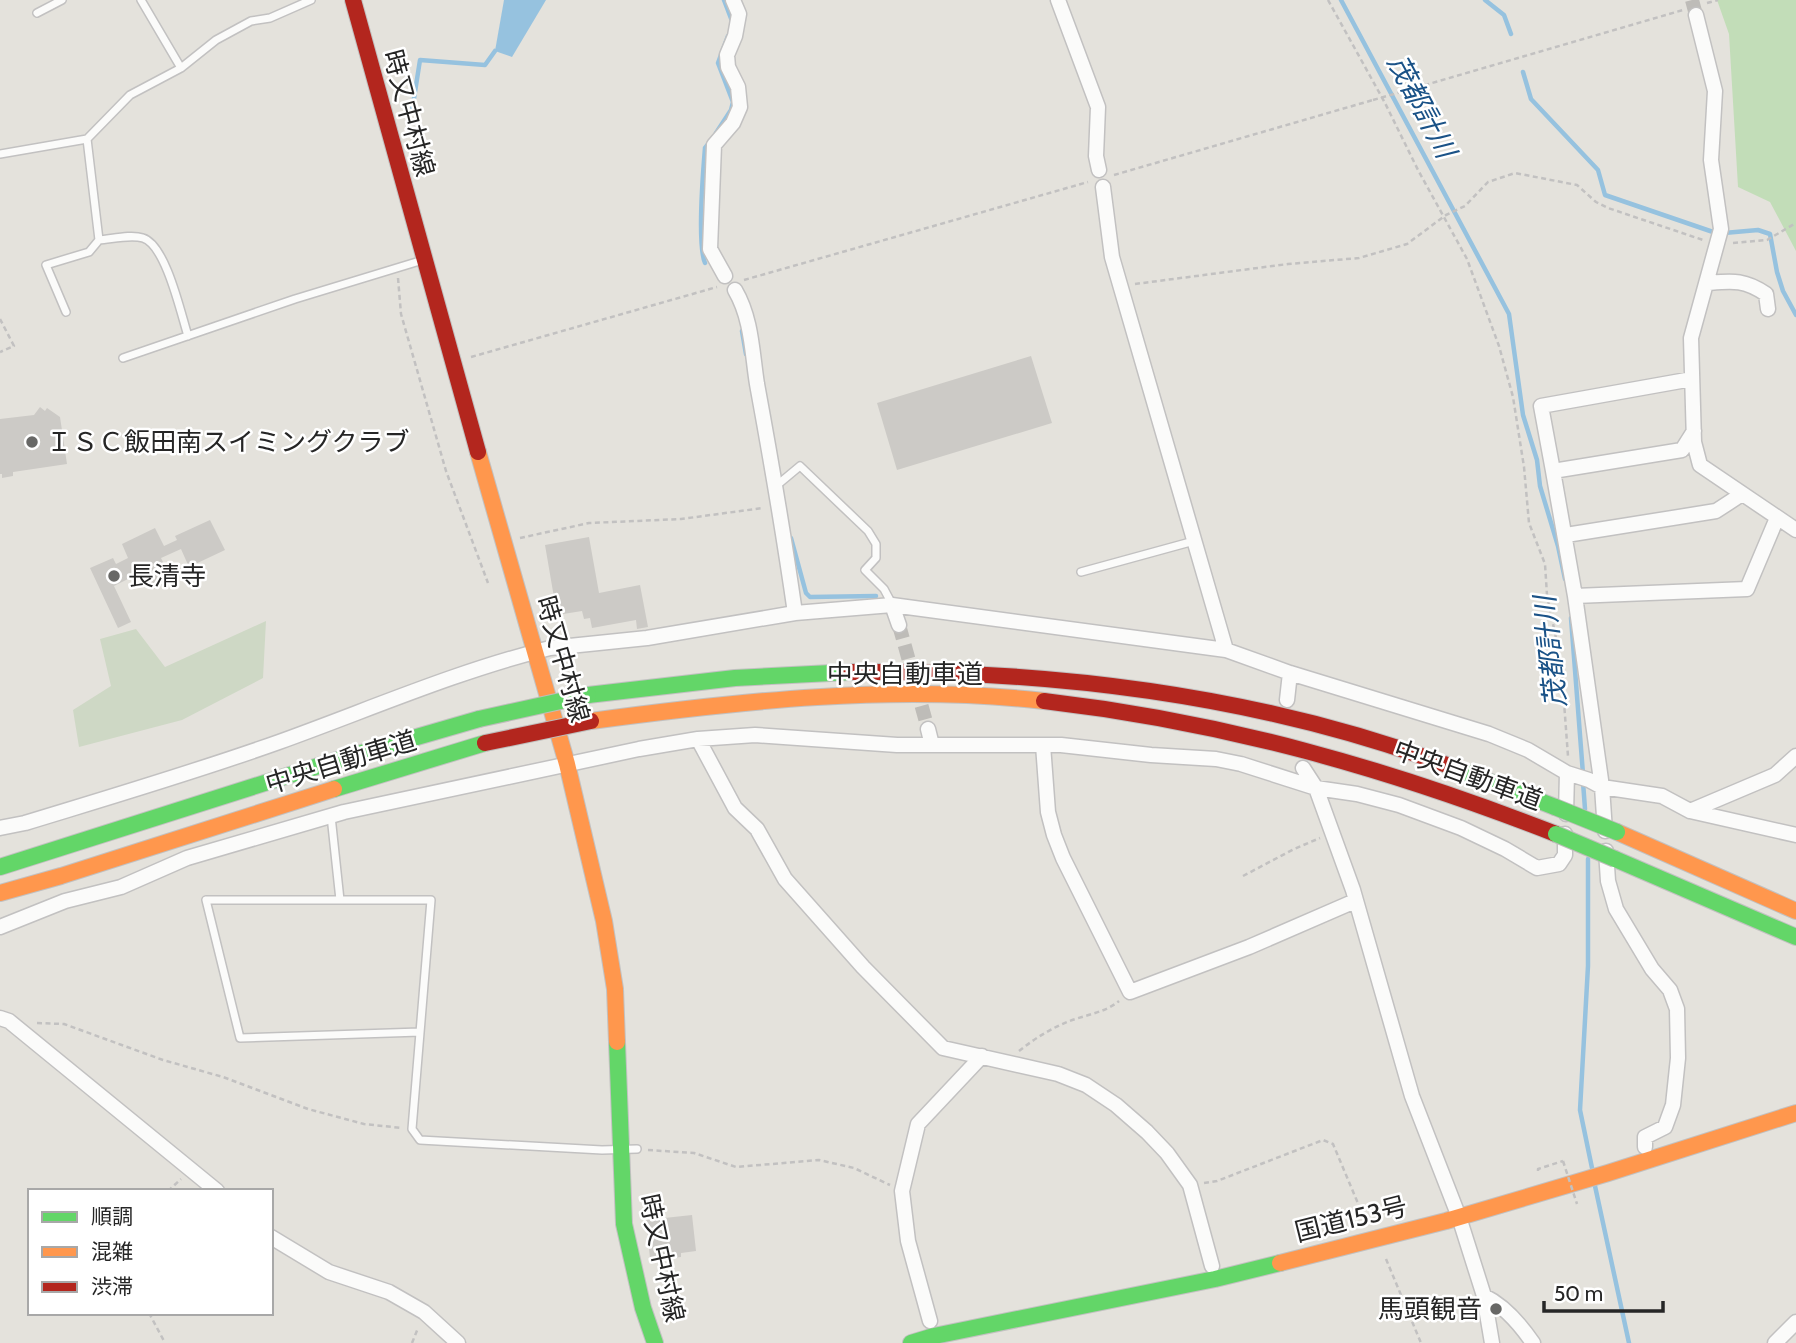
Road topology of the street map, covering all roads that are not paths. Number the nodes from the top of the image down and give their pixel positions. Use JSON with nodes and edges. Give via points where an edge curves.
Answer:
{"nodes":[{"id":1,"x":62,"y":0,"type":"edge"},
{"id":2,"x":311,"y":0,"type":"edge"},
{"id":3,"x":353,"y":0,"type":"edge"},
{"id":4,"x":733,"y":0,"type":"edge"},
{"id":5,"x":1058,"y":0,"type":"edge"},
{"id":6,"x":145,"y":2,"type":"edge"},
{"id":7,"x":1697,"y":9,"type":"tunnel mouth"},
{"id":8,"x":37,"y":13,"type":"dead end"},
{"id":9,"x":181,"y":68,"type":"junction"},
{"id":10,"x":87,"y":139,"type":"junction"},
{"id":11,"x":0,"y":154,"type":"edge"},
{"id":12,"x":99,"y":240,"type":"junction"},
{"id":13,"x":424,"y":260,"type":"junction"},
{"id":14,"x":1707,"y":283,"type":"junction"},
{"id":15,"x":1768,"y":309,"type":"dead end"},
{"id":16,"x":66,"y":312,"type":"dead end"},
{"id":17,"x":188,"y":336,"type":"junction"},
{"id":18,"x":123,"y":358,"type":"dead end"},
{"id":19,"x":1692,"y":379,"type":"junction"},
{"id":20,"x":1694,"y":431,"type":"junction"},
{"id":21,"x":1553,"y":471,"type":"junction"},
{"id":22,"x":776,"y":486,"type":"junction"},
{"id":23,"x":1742,"y":494,"type":"junction"},
{"id":24,"x":1777,"y":518,"type":"junction"},
{"id":25,"x":1796,"y":530,"type":"edge"},
{"id":26,"x":1566,"y":534,"type":"junction"},
{"id":27,"x":1195,"y":541,"type":"junction"},
{"id":28,"x":1080,"y":572,"type":"dead end"},
{"id":29,"x":1575,"y":596,"type":"junction"},
{"id":30,"x":892,"y":605,"type":"junction"},
{"id":31,"x":795,"y":613,"type":"junction"},
{"id":32,"x":900,"y":625,"type":"tunnel mouth"},
{"id":33,"x":1226,"y":650,"type":"junction"},
{"id":34,"x":535,"y":651,"type":"junction"},
{"id":35,"x":1290,"y":673,"type":"junction"},
{"id":36,"x":1287,"y":700,"type":"dead end"},
{"id":37,"x":928,"y":729,"type":"tunnel mouth"},
{"id":38,"x":698,"y":739,"type":"junction"},
{"id":39,"x":1043,"y":745,"type":"junction"},
{"id":40,"x":932,"y":746,"type":"junction"},
{"id":41,"x":1796,"y":756,"type":"edge"},
{"id":42,"x":567,"y":764,"type":"junction"},
{"id":43,"x":1303,"y":768,"type":"dead end"},
{"id":44,"x":1577,"y":776,"type":"junction"},
{"id":45,"x":1602,"y":787,"type":"junction"},
{"id":46,"x":1316,"y":788,"type":"junction"},
{"id":47,"x":1690,"y":811,"type":"junction"},
{"id":48,"x":331,"y":816,"type":"junction"},
{"id":49,"x":0,"y":828,"type":"edge"},
{"id":50,"x":1796,"y":835,"type":"edge"},
{"id":51,"x":0,"y":867,"type":"edge"},
{"id":52,"x":0,"y":893,"type":"edge"},
{"id":53,"x":340,"y":900,"type":"junction"},
{"id":54,"x":1355,"y":901,"type":"junction"},
{"id":55,"x":1796,"y":911,"type":"edge"},
{"id":56,"x":0,"y":927,"type":"edge"},
{"id":57,"x":1796,"y":937,"type":"edge"},
{"id":58,"x":0,"y":1018,"type":"edge"},
{"id":59,"x":420,"y":1032,"type":"junction"},
{"id":60,"x":982,"y":1056,"type":"junction"},
{"id":61,"x":1796,"y":1113,"type":"edge"},
{"id":62,"x":1645,"y":1147,"type":"dead end"},
{"id":63,"x":629,"y":1149,"type":"junction"},
{"id":64,"x":214,"y":1189,"type":"edge"},
{"id":65,"x":1459,"y":1217,"type":"junction"},
{"id":66,"x":273,"y":1238,"type":"edge"},
{"id":67,"x":1212,"y":1266,"type":"dead end"},
{"id":68,"x":1484,"y":1296,"type":"junction"},
{"id":69,"x":930,"y":1321,"type":"dead end"},
{"id":70,"x":1796,"y":1322,"type":"edge"},
{"id":71,"x":457,"y":1343,"type":"edge"},
{"id":72,"x":655,"y":1343,"type":"edge"},
{"id":73,"x":911,"y":1343,"type":"edge"},
{"id":74,"x":1492,"y":1343,"type":"edge"},
{"id":75,"x":1532,"y":1343,"type":"edge"},
{"id":76,"x":1775,"y":1343,"type":"edge"}],
"edges":[{"from":1,"to":8,"type":"lane"},
{"from":2,"to":9,"type":"lane","via":[[251,21],[216,40]]},
{"from":3,"to":13,"type":"main road","name":"時又中村線"},
{"from":4,"to":22,"type":"street","via":[[739,15],[727,55],[740,107],[714,145],[710,249],[750,330]]},
{"from":5,"to":27,"type":"street","via":[[1098,107],[1096,156],[1108,207],[1112,257]]},
{"from":6,"to":9,"type":"lane"},
{"from":7,"to":14,"type":"street","via":[[1715,91],[1711,160],[1719,237]]},
{"from":9,"to":10,"type":"lane","via":[[130,95]]},
{"from":10,"to":11,"type":"lane"},
{"from":10,"to":12,"type":"lane"},
{"from":12,"to":16,"type":"lane","via":[[89,252],[46,265]]},
{"from":12,"to":17,"type":"lane","via":[[148,240],[162,256]]},
{"from":13,"to":17,"type":"lane"},
{"from":13,"to":34,"type":"main road","name":"時又中村線"},
{"from":14,"to":15,"type":"street","via":[[1751,284],[1766,294]]},
{"from":14,"to":19,"type":"street","via":[[1691,338]]},
{"from":17,"to":18,"type":"lane"},
{"from":19,"to":20,"type":"street"},
{"from":19,"to":21,"type":"street","via":[[1541,406]]},
{"from":20,"to":21,"type":"street","via":[[1682,450]]},
{"from":20,"to":23,"type":"street","via":[[1700,465]]},
{"from":21,"to":26,"type":"street"},
{"from":22,"to":30,"type":"lane","via":[[800,466],[868,531],[877,544],[876,558],[865,570]]},
{"from":22,"to":31,"type":"street"},
{"from":23,"to":24,"type":"street"},
{"from":23,"to":26,"type":"street","via":[[1716,511]]},
{"from":24,"to":25,"type":"street"},
{"from":24,"to":29,"type":"street","via":[[1747,589]]},
{"from":26,"to":29,"type":"street"},
{"from":27,"to":28,"type":"lane"},
{"from":27,"to":33,"type":"street"},
{"from":29,"to":45,"type":"street"},
{"from":30,"to":31,"type":"street"},
{"from":30,"to":32,"type":"street"},
{"from":30,"to":33,"type":"street"},
{"from":31,"to":34,"type":"street","via":[[647,639]]},
{"from":33,"to":35,"type":"street"},
{"from":34,"to":42,"type":"main road","name":"時又中村線"},
{"from":34,"to":49,"type":"street","via":[[275,743]]},
{"from":35,"to":36,"type":"street"},
{"from":35,"to":44,"type":"street","via":[[1489,734]]},
{"from":37,"to":40,"type":"street"},
{"from":38,"to":40,"type":"street","via":[[755,735]]},
{"from":38,"to":42,"type":"street"},
{"from":38,"to":60,"type":"street","via":[[735,808],[757,829],[785,878],[863,967],[943,1048]]},
{"from":39,"to":40,"type":"street"},
{"from":39,"to":46,"type":"street","via":[[1216,759]]},
{"from":39,"to":54,"type":"street","via":[[1054,835],[1130,992]]},
{"from":41,"to":47,"type":"street","via":[[1775,775]]},
{"from":42,"to":48,"type":"street"},
{"from":42,"to":63,"type":"main road","name":"時又中村線","via":[[615,989]]},
{"from":43,"to":46,"type":"street"},
{"from":44,"to":45,"type":"street"},
{"from":44,"to":46,"type":"street","via":[[1565,855],[1559,864],[1537,868],[1494,843],[1424,814],[1357,794]]},
{"from":45,"to":47,"type":"street","via":[[1662,796]]},
{"from":45,"to":62,"type":"street","via":[[1608,881],[1616,909],[1652,970],[1671,990],[1677,1009],[1673,1105],[1665,1127],[1645,1137]]},
{"from":46,"to":54,"type":"street"},
{"from":47,"to":50,"type":"street"},
{"from":48,"to":53,"type":"lane"},
{"from":48,"to":56,"type":"street","via":[[187,858],[121,887],[65,901]]},
{"from":51,"to":55,"type":"main road","name":"中央自動車道","bridge":true,"via":[[334,761],[479,719],[588,695],[754,676],[905,671],[1104,684],[1282,716],[1378,741],[1556,807]]},
{"from":52,"to":57,"type":"main road","name":"中央自動車道","bridge":true,"via":[[485,743],[676,709],[905,695],[1101,708],[1202,725],[1371,766],[1556,834]]},
{"from":53,"to":59,"type":"lane","via":[[431,900]]},
{"from":53,"to":59,"type":"lane","via":[[206,900],[240,1038]]},
{"from":54,"to":65,"type":"street","via":[[1412,1096]]},
{"from":58,"to":64,"type":"street"},
{"from":59,"to":63,"type":"lane","via":[[412,1129],[420,1140]]},
{"from":60,"to":67,"type":"street","via":[[1058,1073],[1116,1105],[1167,1153],[1190,1185]]},
{"from":60,"to":69,"type":"street","via":[[918,1124],[902,1191],[908,1241]]},
{"from":61,"to":65,"type":"main road","name":"国道153号"},
{"from":63,"to":72,"type":"main road","name":"時又中村線","via":[[624,1224],[642,1308]]},
{"from":65,"to":68,"type":"street"},
{"from":65,"to":73,"type":"main road","name":"国道153号","via":[[1215,1279]]},
{"from":66,"to":71,"type":"street","via":[[329,1272],[389,1292],[424,1312]]},
{"from":68,"to":74,"type":"street"},
{"from":68,"to":75,"type":"street","via":[[1512,1316]]},
{"from":70,"to":76,"type":"street"}]}
